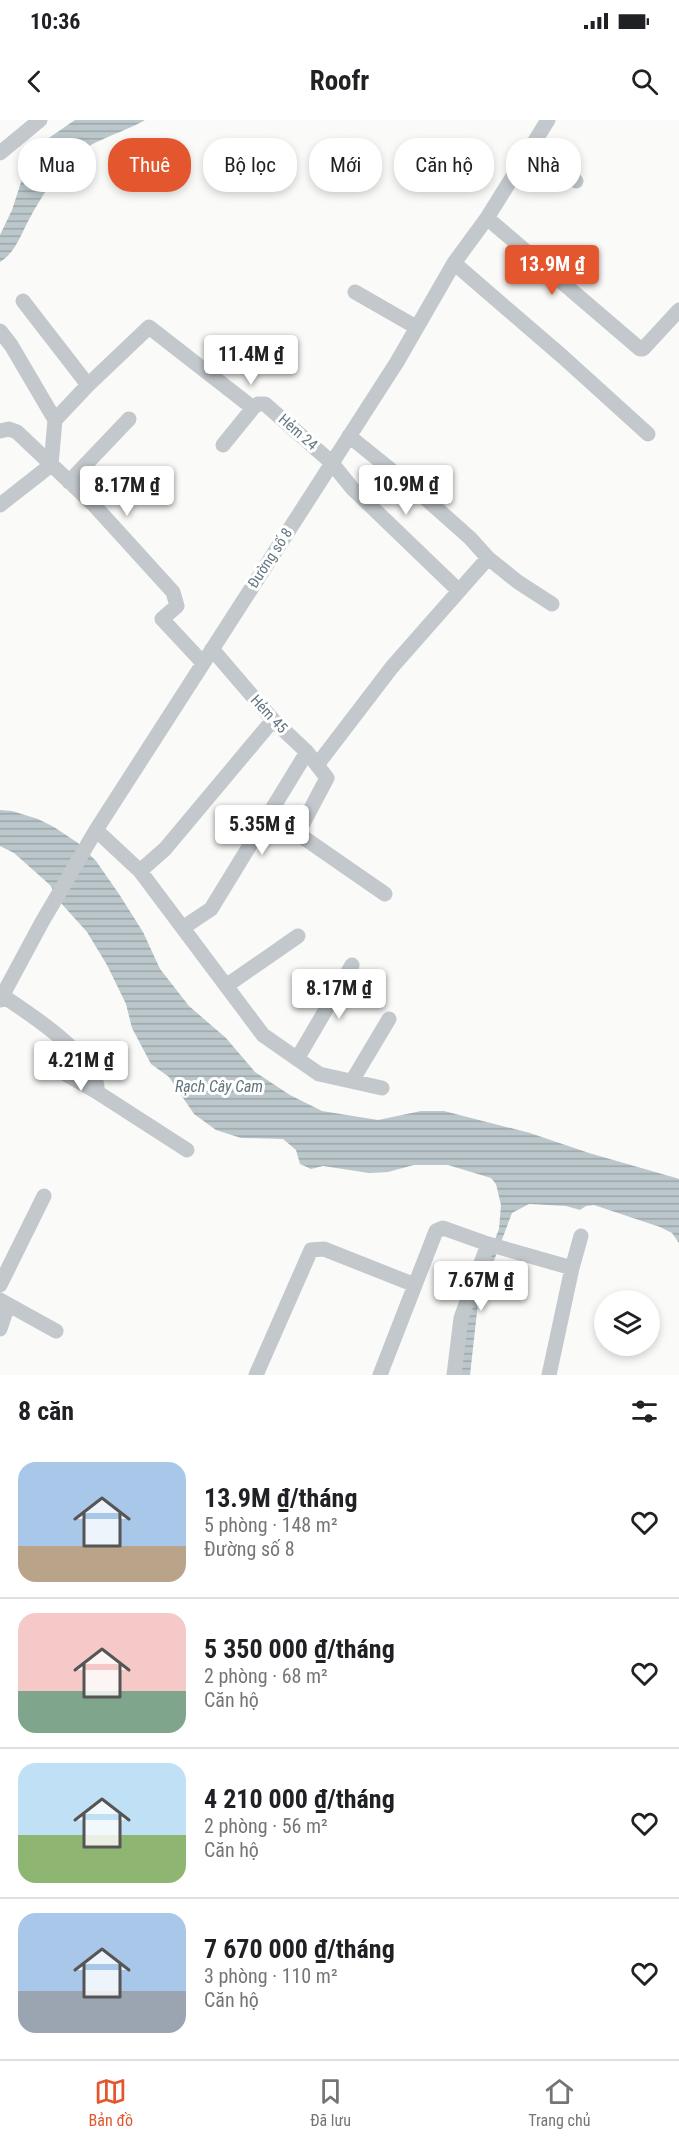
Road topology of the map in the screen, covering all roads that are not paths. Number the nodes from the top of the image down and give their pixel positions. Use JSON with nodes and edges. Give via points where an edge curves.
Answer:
{"nodes":[{"id":1,"x":40,"y":120,"type":"edge"},
{"id":2,"x":548,"y":120,"type":"edge"},
{"id":3,"x":536,"y":138,"type":"edge"},
{"id":4,"x":0,"y":153,"type":"edge"},
{"id":5,"x":506,"y":186,"type":"edge"},
{"id":6,"x":487,"y":218,"type":"junction"},
{"id":7,"x":454,"y":263,"type":"junction"},
{"id":8,"x":355,"y":292,"type":"dead end"},
{"id":9,"x":23,"y":301,"type":"dead end"},
{"id":10,"x":679,"y":310,"type":"edge"},
{"id":11,"x":417,"y":327,"type":"junction"},
{"id":12,"x":0,"y":331,"type":"edge"},
{"id":13,"x":88,"y":385,"type":"junction"},
{"id":14,"x":253,"y":408,"type":"junction"},
{"id":15,"x":129,"y":419,"type":"dead end"},
{"id":16,"x":55,"y":420,"type":"junction"},
{"id":17,"x":0,"y":431,"type":"edge"},
{"id":18,"x":648,"y":434,"type":"dead end"},
{"id":19,"x":349,"y":436,"type":"junction"},
{"id":20,"x":224,"y":445,"type":"dead end"},
{"id":21,"x":331,"y":462,"type":"junction"},
{"id":22,"x":51,"y":465,"type":"junction"},
{"id":23,"x":69,"y":482,"type":"junction"},
{"id":24,"x":0,"y":505,"type":"edge"},
{"id":25,"x":488,"y":558,"type":"junction"},
{"id":26,"x":458,"y":590,"type":"junction"},
{"id":27,"x":552,"y":604,"type":"dead end"},
{"id":28,"x":212,"y":649,"type":"junction"},
{"id":29,"x":203,"y":663,"type":"junction"},
{"id":30,"x":273,"y":720,"type":"junction"},
{"id":31,"x":307,"y":752,"type":"junction"},
{"id":32,"x":317,"y":765,"type":"junction"},
{"id":33,"x":268,"y":813,"type":"junction"},
{"id":34,"x":298,"y":833,"type":"junction"},
{"id":35,"x":94,"y":834,"type":"junction"},
{"id":36,"x":140,"y":872,"type":"junction"},
{"id":37,"x":385,"y":894,"type":"dead end"},
{"id":38,"x":184,"y":927,"type":"junction"},
{"id":39,"x":298,"y":936,"type":"dead end"},
{"id":40,"x":352,"y":965,"type":"dead end"},
{"id":41,"x":226,"y":986,"type":"junction"},
{"id":42,"x":1,"y":998,"type":"edge"},
{"id":43,"x":389,"y":1019,"type":"dead end"},
{"id":44,"x":297,"y":1059,"type":"junction"},
{"id":45,"x":62,"y":1071,"type":"dead end"},
{"id":46,"x":352,"y":1082,"type":"junction"},
{"id":47,"x":382,"y":1088,"type":"dead end"},
{"id":48,"x":97,"y":1092,"type":"junction"},
{"id":49,"x":187,"y":1150,"type":"dead end"},
{"id":50,"x":44,"y":1197,"type":"dead end"},
{"id":51,"x":581,"y":1236,"type":"dead end"},
{"id":52,"x":488,"y":1244,"type":"junction"},
{"id":53,"x":573,"y":1268,"type":"junction"},
{"id":54,"x":0,"y":1285,"type":"edge"},
{"id":55,"x":415,"y":1285,"type":"junction"},
{"id":56,"x":4,"y":1303,"type":"edge"},
{"id":57,"x":0,"y":1329,"type":"edge"},
{"id":58,"x":56,"y":1331,"type":"dead end"},
{"id":59,"x":256,"y":1375,"type":"edge"},
{"id":60,"x":380,"y":1375,"type":"edge"},
{"id":61,"x":454,"y":1375,"type":"edge"},
{"id":62,"x":549,"y":1375,"type":"edge"}],
"edges":[{"from":1,"to":4,"type":"street"},
{"from":2,"to":3,"type":"street","name":"Đường số 8"},
{"from":5,"to":6,"type":"street","name":"Đường số 8"},
{"from":6,"to":7,"type":"street","name":"Đường số 8"},
{"from":6,"to":10,"type":"street","via":[[638,348],[643,349]]},
{"from":7,"to":11,"type":"street","name":"Đường số 8"},
{"from":7,"to":18,"type":"street"},
{"from":8,"to":11,"type":"street"},
{"from":9,"to":13,"type":"street"},
{"from":11,"to":19,"type":"street","name":"Đường số 8"},
{"from":12,"to":16,"type":"street"},
{"from":13,"to":14,"type":"street","name":"Hẻm 24","via":[[149,327]]},
{"from":13,"to":16,"type":"street"},
{"from":14,"to":20,"type":"street"},
{"from":14,"to":21,"type":"street","name":"Hẻm 24","via":[[265,404]]},
{"from":15,"to":23,"type":"street"},
{"from":16,"to":22,"type":"street"},
{"from":17,"to":22,"type":"street","via":[[17,432]]},
{"from":19,"to":21,"type":"street","name":"Đường số 8"},
{"from":19,"to":25,"type":"street","via":[[416,490]]},
{"from":21,"to":26,"type":"street","via":[[352,488]]},
{"from":21,"to":28,"type":"street","name":"Đường số 8"},
{"from":22,"to":23,"type":"street"},
{"from":22,"to":24,"type":"street"},
{"from":23,"to":29,"type":"street","via":[[173,592],[177,606],[162,619]]},
{"from":25,"to":26,"type":"street"},
{"from":25,"to":27,"type":"street"},
{"from":26,"to":32,"type":"street"},
{"from":28,"to":29,"type":"street","name":"Đường số 8"},
{"from":28,"to":30,"type":"street","name":"Hẻm 45"},
{"from":29,"to":35,"type":"street","name":"Đường số 8"},
{"from":30,"to":31,"type":"street","name":"Hẻm 45"},
{"from":30,"to":36,"type":"street","via":[[165,849]]},
{"from":31,"to":32,"type":"street","name":"Hẻm 45"},
{"from":31,"to":33,"type":"street"},
{"from":32,"to":34,"type":"street","name":"Hẻm 45","via":[[327,778]]},
{"from":33,"to":34,"type":"street"},
{"from":33,"to":38,"type":"street","via":[[211,909]]},
{"from":34,"to":37,"type":"street"},
{"from":35,"to":36,"type":"street"},
{"from":35,"to":42,"type":"street","name":"Đường số 8"},
{"from":36,"to":38,"type":"street"},
{"from":38,"to":41,"type":"street"},
{"from":39,"to":41,"type":"street"},
{"from":40,"to":44,"type":"street"},
{"from":41,"to":44,"type":"street","via":[[263,1035]]},
{"from":42,"to":48,"type":"street","via":[[62,1038],[94,1074]]},
{"from":43,"to":46,"type":"street"},
{"from":44,"to":46,"type":"street","via":[[319,1074]]},
{"from":45,"to":48,"type":"street"},
{"from":46,"to":47,"type":"street"},
{"from":48,"to":49,"type":"street"},
{"from":50,"to":54,"type":"street"},
{"from":51,"to":53,"type":"street"},
{"from":52,"to":53,"type":"street"},
{"from":52,"to":55,"type":"street","via":[[443,1228],[436,1231]]},
{"from":52,"to":61,"type":"street","via":[[461,1318]]},
{"from":53,"to":62,"type":"street"},
{"from":55,"to":59,"type":"street","via":[[324,1249],[311,1250]]},
{"from":55,"to":60,"type":"street"},
{"from":56,"to":57,"type":"street"},
{"from":56,"to":58,"type":"street"}]}
